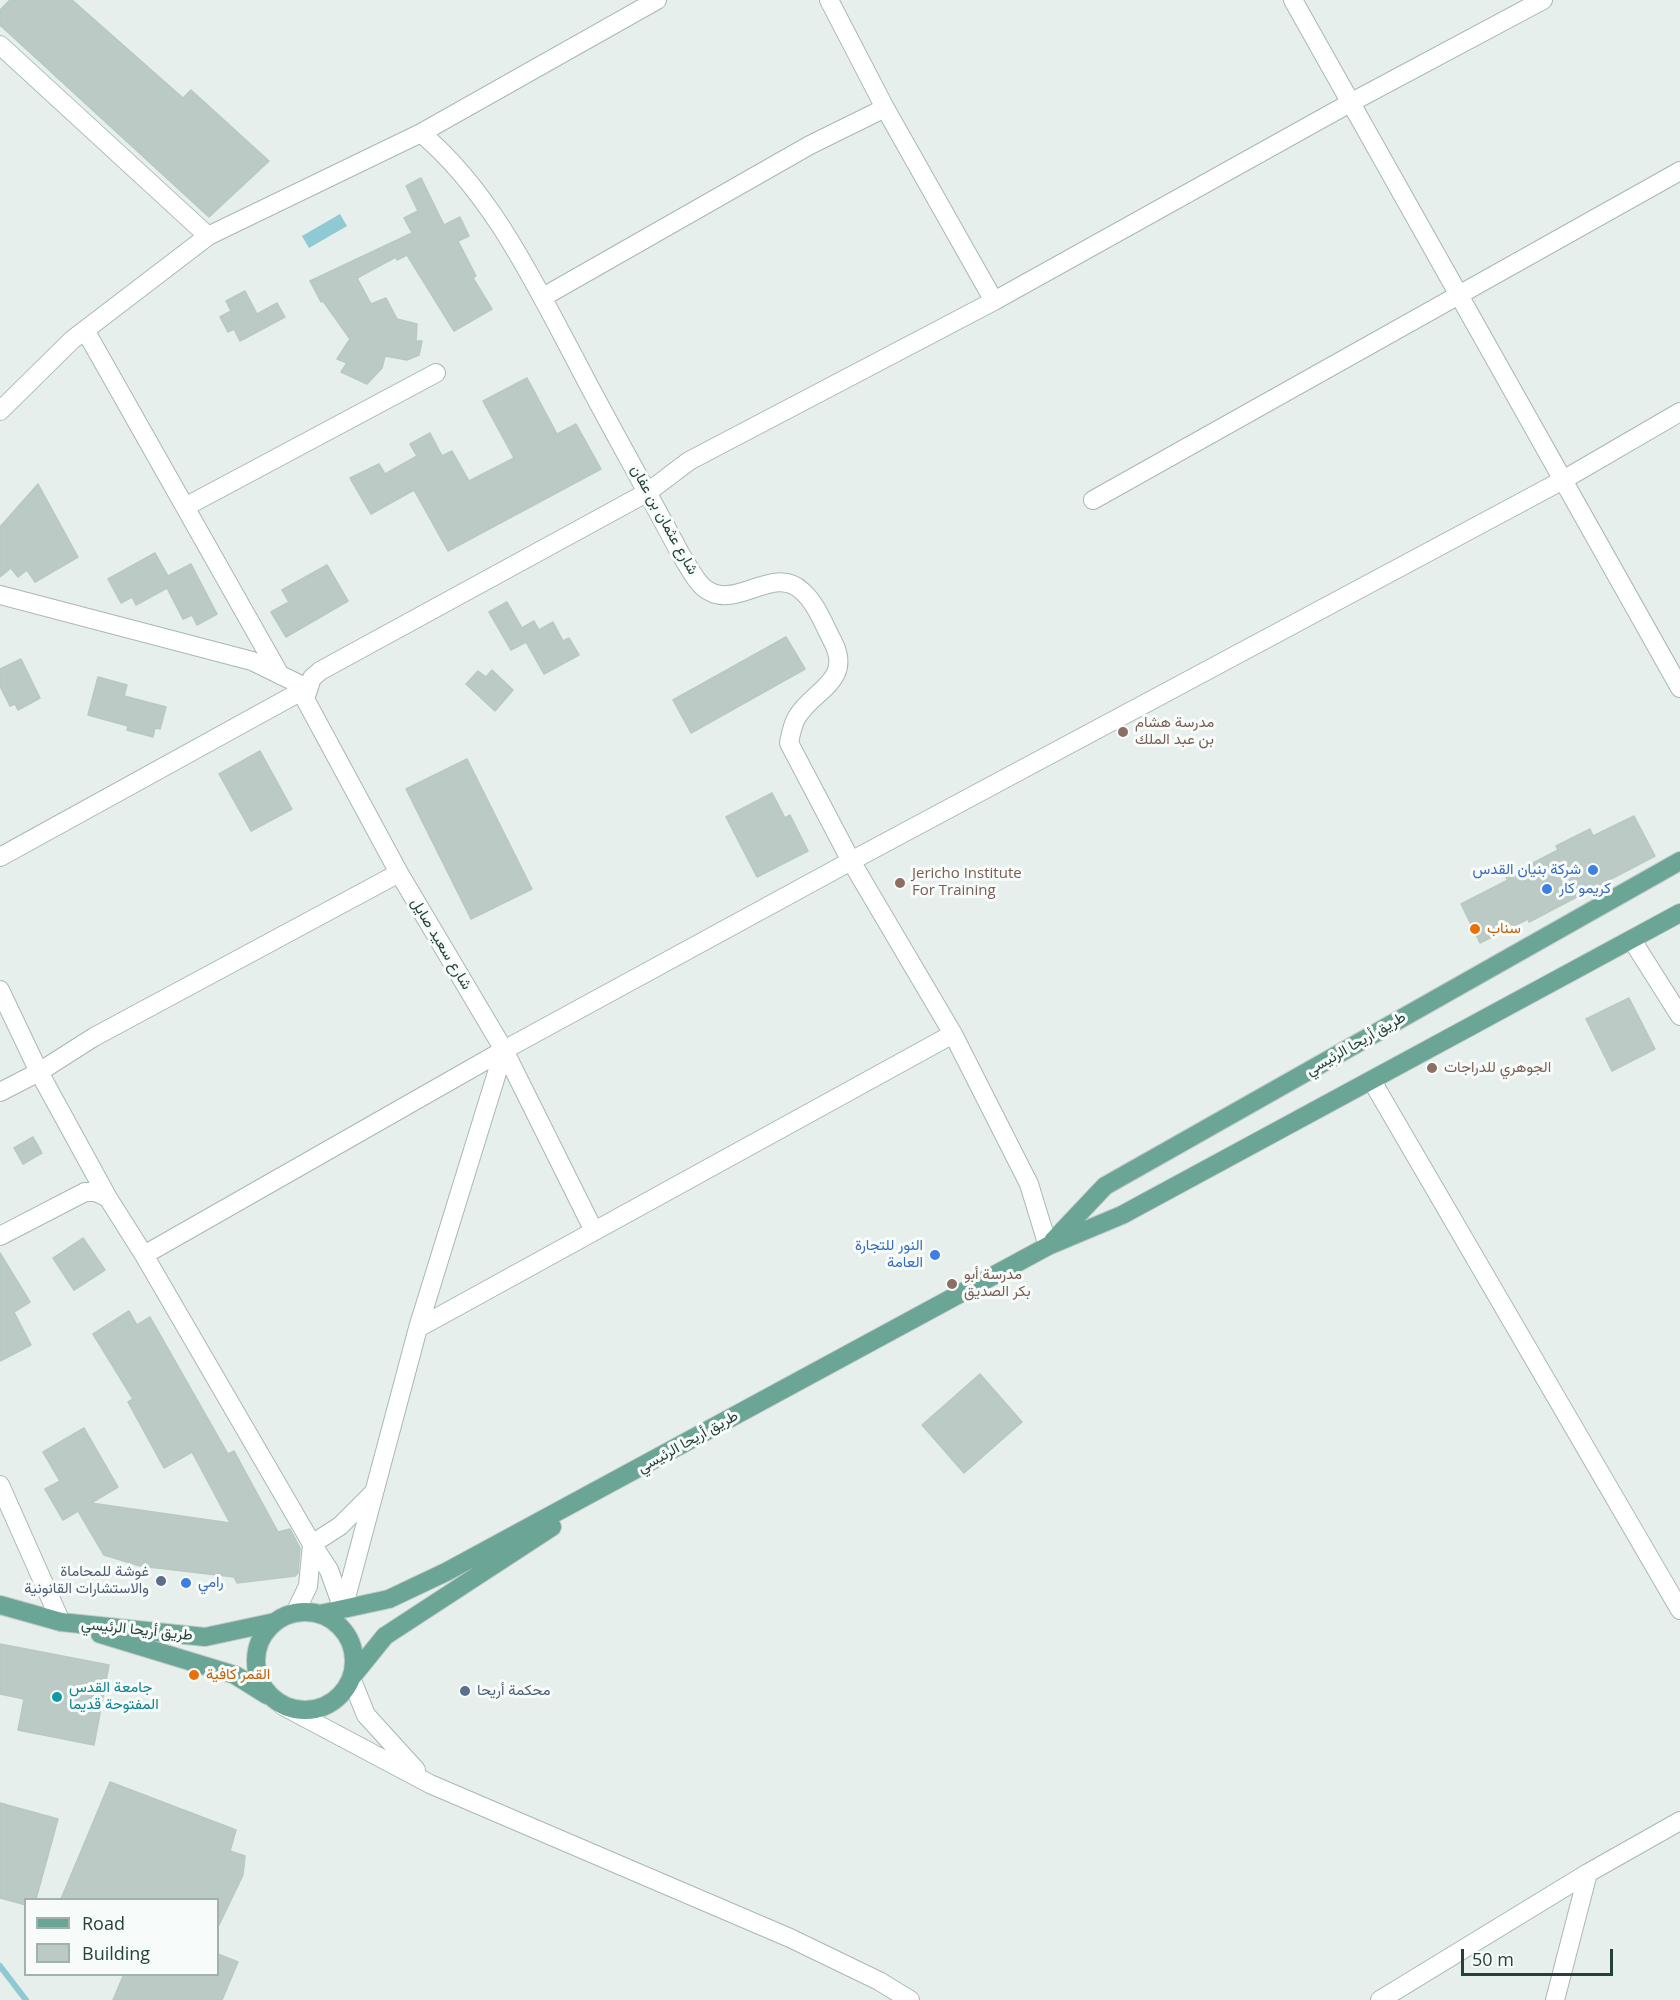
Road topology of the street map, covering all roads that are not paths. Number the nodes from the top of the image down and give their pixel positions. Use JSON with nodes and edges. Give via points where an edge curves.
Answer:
{"nodes":[{"id":1,"x":657,"y":0,"type":"edge"},
{"id":2,"x":829,"y":0,"type":"edge"},
{"id":3,"x":1293,"y":0,"type":"edge"},
{"id":4,"x":1543,"y":0,"type":"edge"},
{"id":5,"x":0,"y":45,"type":"edge"},
{"id":6,"x":1350,"y":103,"type":"junction"},
{"id":7,"x":885,"y":108,"type":"junction"},
{"id":8,"x":421,"y":133,"type":"junction"},
{"id":9,"x":1680,"y":171,"type":"edge"},
{"id":10,"x":208,"y":236,"type":"junction"},
{"id":11,"x":1459,"y":295,"type":"junction"},
{"id":12,"x":543,"y":297,"type":"junction"},
{"id":13,"x":994,"y":301,"type":"junction"},
{"id":14,"x":85,"y":330,"type":"junction"},
{"id":15,"x":436,"y":373,"type":"dead end"},
{"id":16,"x":0,"y":411,"type":"edge"},
{"id":17,"x":1680,"y":412,"type":"edge"},
{"id":18,"x":1563,"y":480,"type":"junction"},
{"id":19,"x":648,"y":492,"type":"junction"},
{"id":20,"x":1093,"y":500,"type":"dead end"},
{"id":21,"x":185,"y":507,"type":"junction"},
{"id":22,"x":0,"y":595,"type":"edge"},
{"id":23,"x":280,"y":675,"type":"junction"},
{"id":24,"x":307,"y":688,"type":"junction"},
{"id":25,"x":1680,"y":688,"type":"edge"},
{"id":26,"x":0,"y":857,"type":"edge"},
{"id":27,"x":851,"y":861,"type":"junction"},
{"id":28,"x":1680,"y":861,"type":"edge"},
{"id":29,"x":399,"y":873,"type":"junction"},
{"id":30,"x":1680,"y":913,"type":"edge"},
{"id":31,"x":1632,"y":940,"type":"junction"},
{"id":32,"x":0,"y":990,"type":"edge"},
{"id":33,"x":1680,"y":1016,"type":"edge"},
{"id":34,"x":953,"y":1035,"type":"junction"},
{"id":35,"x":504,"y":1050,"type":"junction"},
{"id":36,"x":39,"y":1072,"type":"junction"},
{"id":37,"x":1372,"y":1081,"type":"junction"},
{"id":38,"x":0,"y":1092,"type":"edge"},
{"id":39,"x":108,"y":1198,"type":"junction"},
{"id":40,"x":594,"y":1231,"type":"junction"},
{"id":41,"x":0,"y":1236,"type":"edge"},
{"id":42,"x":1048,"y":1246,"type":"junction"},
{"id":43,"x":144,"y":1255,"type":"junction"},
{"id":44,"x":418,"y":1328,"type":"junction"},
{"id":45,"x":630,"y":1473,"type":"junction"},
{"id":46,"x":0,"y":1485,"type":"edge"},
{"id":47,"x":375,"y":1491,"type":"junction"},
{"id":48,"x":312,"y":1544,"type":"junction"},
{"id":49,"x":0,"y":1605,"type":"edge"},
{"id":50,"x":343,"y":1609,"type":"junction"},
{"id":51,"x":1680,"y":1610,"type":"edge"},
{"id":52,"x":295,"y":1613,"type":"junction"},
{"id":53,"x":320,"y":1614,"type":"junction"},
{"id":54,"x":61,"y":1622,"type":"junction"},
{"id":55,"x":275,"y":1622,"type":"junction"},
{"id":56,"x":351,"y":1678,"type":"junction"},
{"id":57,"x":276,"y":1701,"type":"junction"},
{"id":58,"x":430,"y":1784,"type":"junction"},
{"id":59,"x":1680,"y":1821,"type":"edge"},
{"id":60,"x":1588,"y":1873,"type":"junction"},
{"id":61,"x":910,"y":2000,"type":"edge"},
{"id":62,"x":1380,"y":2000,"type":"edge"},
{"id":63,"x":1555,"y":2000,"type":"edge"}],
"edges":[{"from":1,"to":8,"type":"street"},
{"from":2,"to":7,"type":"street"},
{"from":3,"to":6,"type":"street"},
{"from":4,"to":6,"type":"street"},
{"from":5,"to":10,"type":"street"},
{"from":6,"to":11,"type":"street"},
{"from":6,"to":13,"type":"street"},
{"from":7,"to":12,"type":"street","via":[[810,145]]},
{"from":7,"to":13,"type":"street"},
{"from":8,"to":10,"type":"street"},
{"from":8,"to":12,"type":"street","name":"شارع عثمان بن عفان","via":[[459,169]]},
{"from":9,"to":11,"type":"street"},
{"from":10,"to":14,"type":"street"},
{"from":11,"to":18,"type":"street"},
{"from":11,"to":20,"type":"street"},
{"from":12,"to":19,"type":"street","name":"شارع عثمان بن عفان"},
{"from":13,"to":19,"type":"street","via":[[689,461]]},
{"from":14,"to":16,"type":"street"},
{"from":14,"to":21,"type":"street"},
{"from":15,"to":21,"type":"street"},
{"from":17,"to":18,"type":"street"},
{"from":18,"to":25,"type":"street"},
{"from":18,"to":27,"type":"street"},
{"from":19,"to":24,"type":"street","via":[[320,671]]},
{"from":19,"to":27,"type":"street","name":"شارع عثمان بن عفان","via":[[680,553],[709,592],[733,595],[779,580],[792,583],[810,598],[835,645],[837,674],[798,716],[789,743]]},
{"from":21,"to":23,"type":"street"},
{"from":22,"to":23,"type":"street","via":[[252,661]]},
{"from":23,"to":24,"type":"street"},
{"from":24,"to":26,"type":"street"},
{"from":24,"to":29,"type":"street","name":"شارع سعيد صايل","via":[[306,699]]},
{"from":27,"to":34,"type":"street"},
{"from":27,"to":35,"type":"street"},
{"from":28,"to":42,"type":"main road","name":"طريق أريحا الرئيسي","via":[[1105,1186]]},
{"from":29,"to":35,"type":"street","name":"شارع سعيد صايل"},
{"from":29,"to":36,"type":"street","via":[[94,1037]]},
{"from":30,"to":31,"type":"main road","name":"طريق أريحا الرئيسي"},
{"from":31,"to":33,"type":"street"},
{"from":31,"to":37,"type":"main road","name":"طريق أريحا الرئيسي"},
{"from":32,"to":36,"type":"street"},
{"from":34,"to":40,"type":"street"},
{"from":34,"to":42,"type":"street","via":[[1029,1184]]},
{"from":35,"to":40,"type":"street","name":"شارع سعيد صايل"},
{"from":35,"to":43,"type":"street"},
{"from":35,"to":44,"type":"street"},
{"from":36,"to":38,"type":"street"},
{"from":36,"to":39,"type":"street"},
{"from":37,"to":42,"type":"main road","name":"طريق أريحا الرئيسي","via":[[1122,1215]]},
{"from":37,"to":51,"type":"street"},
{"from":39,"to":41,"type":"street","via":[[85,1192]]},
{"from":39,"to":43,"type":"street"},
{"from":40,"to":44,"type":"street"},
{"from":42,"to":45,"type":"main road","name":"طريق أريحا الرئيسي"},
{"from":43,"to":48,"type":"street"},
{"from":44,"to":47,"type":"street"},
{"from":45,"to":50,"type":"main road","name":"طريق أريحا الرئيسي","via":[[446,1572],[389,1599]]},
{"from":45,"to":56,"type":"main road","via":[[397,1627],[379,1642]]},
{"from":46,"to":54,"type":"street"},
{"from":47,"to":48,"type":"street","via":[[340,1526]]},
{"from":47,"to":50,"type":"street"},
{"from":48,"to":50,"type":"street","via":[[329,1570]]},
{"from":48,"to":52,"type":"street","via":[[308,1586]]},
{"from":49,"to":54,"type":"main road","name":"طريق أريحا الرئيسي"},
{"from":50,"to":53,"type":"main road","name":"طريق أريحا الرئيسي"},
{"from":52,"to":53,"type":"main road"},
{"from":52,"to":55,"type":"main road"},
{"from":53,"to":56,"type":"main road","via":[[345,1633],[352,1647]]},
{"from":54,"to":55,"type":"main road","name":"طريق أريحا الرئيسي","via":[[205,1637]]},
{"from":54,"to":57,"type":"main road","via":[[235,1675]]},
{"from":55,"to":57,"type":"main road","via":[[260,1642],[255,1666],[260,1682]]},
{"from":56,"to":57,"type":"main road","via":[[341,1696],[316,1709],[299,1711]]},
{"from":56,"to":58,"type":"street","via":[[366,1715]]},
{"from":57,"to":58,"type":"street"},
{"from":58,"to":61,"type":"street","via":[[790,1938]]},
{"from":59,"to":60,"type":"street"},
{"from":60,"to":62,"type":"street"},
{"from":60,"to":63,"type":"street"}]}
